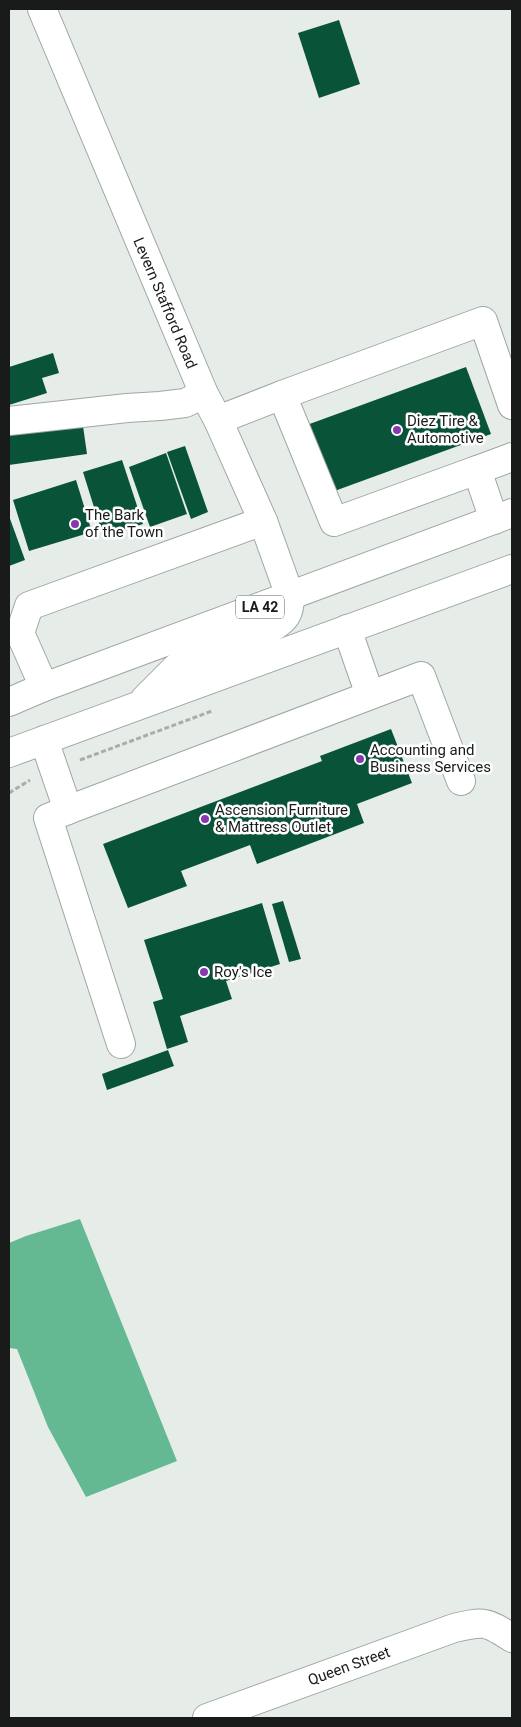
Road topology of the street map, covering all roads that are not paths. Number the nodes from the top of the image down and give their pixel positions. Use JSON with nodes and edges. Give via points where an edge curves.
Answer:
{"nodes":[{"id":1,"x":42,"y":9,"type":"edge"},
{"id":2,"x":204,"y":394,"type":"junction"},
{"id":3,"x":282,"y":395,"type":"junction"},
{"id":4,"x":512,"y":404,"type":"edge"},
{"id":5,"x":218,"y":420,"type":"junction"},
{"id":6,"x":9,"y":421,"type":"edge"},
{"id":7,"x":512,"y":457,"type":"edge"},
{"id":8,"x":477,"y":470,"type":"junction"},
{"id":9,"x":503,"y":516,"type":"edge"},
{"id":10,"x":264,"y":520,"type":"junction"},
{"id":11,"x":512,"y":569,"type":"edge"},
{"id":12,"x":290,"y":596,"type":"junction"},
{"id":13,"x":347,"y":629,"type":"junction"},
{"id":14,"x":44,"y":687,"type":"junction"},
{"id":15,"x":370,"y":695,"type":"junction"},
{"id":16,"x":9,"y":702,"type":"edge"},
{"id":17,"x":141,"y":704,"type":"junction"},
{"id":18,"x":44,"y":740,"type":"junction"},
{"id":19,"x":9,"y":754,"type":"edge"},
{"id":20,"x":461,"y":781,"type":"dead end"},
{"id":21,"x":68,"y":810,"type":"junction"},
{"id":22,"x":121,"y":1044,"type":"dead end"},
{"id":23,"x":502,"y":1631,"type":"edge"},
{"id":24,"x":207,"y":1718,"type":"edge"}],
"edges":[{"from":1,"to":2,"type":"main road","name":"Levern Stafford Road"},
{"from":2,"to":5,"type":"main road","name":"Levern Stafford Road"},
{"from":2,"to":6,"type":"main road","via":[[185,403]]},
{"from":3,"to":4,"type":"main road","via":[[483,321]]},
{"from":3,"to":5,"type":"main road"},
{"from":3,"to":8,"type":"main road","via":[[334,522]]},
{"from":5,"to":10,"type":"main road","name":"Levern Stafford Road"},
{"from":7,"to":8,"type":"main road"},
{"from":8,"to":9,"type":"main road"},
{"from":9,"to":12,"type":"main road","number":"LA 42"},
{"from":10,"to":12,"type":"main road","name":"Levern Stafford Road"},
{"from":10,"to":14,"type":"main road","via":[[29,606],[20,633]]},
{"from":11,"to":13,"type":"main road"},
{"from":12,"to":14,"type":"main road","number":"LA 42"},
{"from":12,"to":17,"type":"main road","via":[[290,609],[282,622],[178,666]]},
{"from":13,"to":15,"type":"main road"},
{"from":13,"to":17,"type":"main road"},
{"from":14,"to":16,"type":"main road","number":"LA 42"},
{"from":15,"to":20,"type":"main road","via":[[421,676]]},
{"from":15,"to":21,"type":"main road"},
{"from":17,"to":18,"type":"main road"},
{"from":18,"to":19,"type":"main road"},
{"from":18,"to":21,"type":"main road"},
{"from":21,"to":22,"type":"main road","via":[[48,818]]},
{"from":23,"to":24,"type":"main road","name":"Queen Street","via":[[476,1623],[454,1628]]}]}
